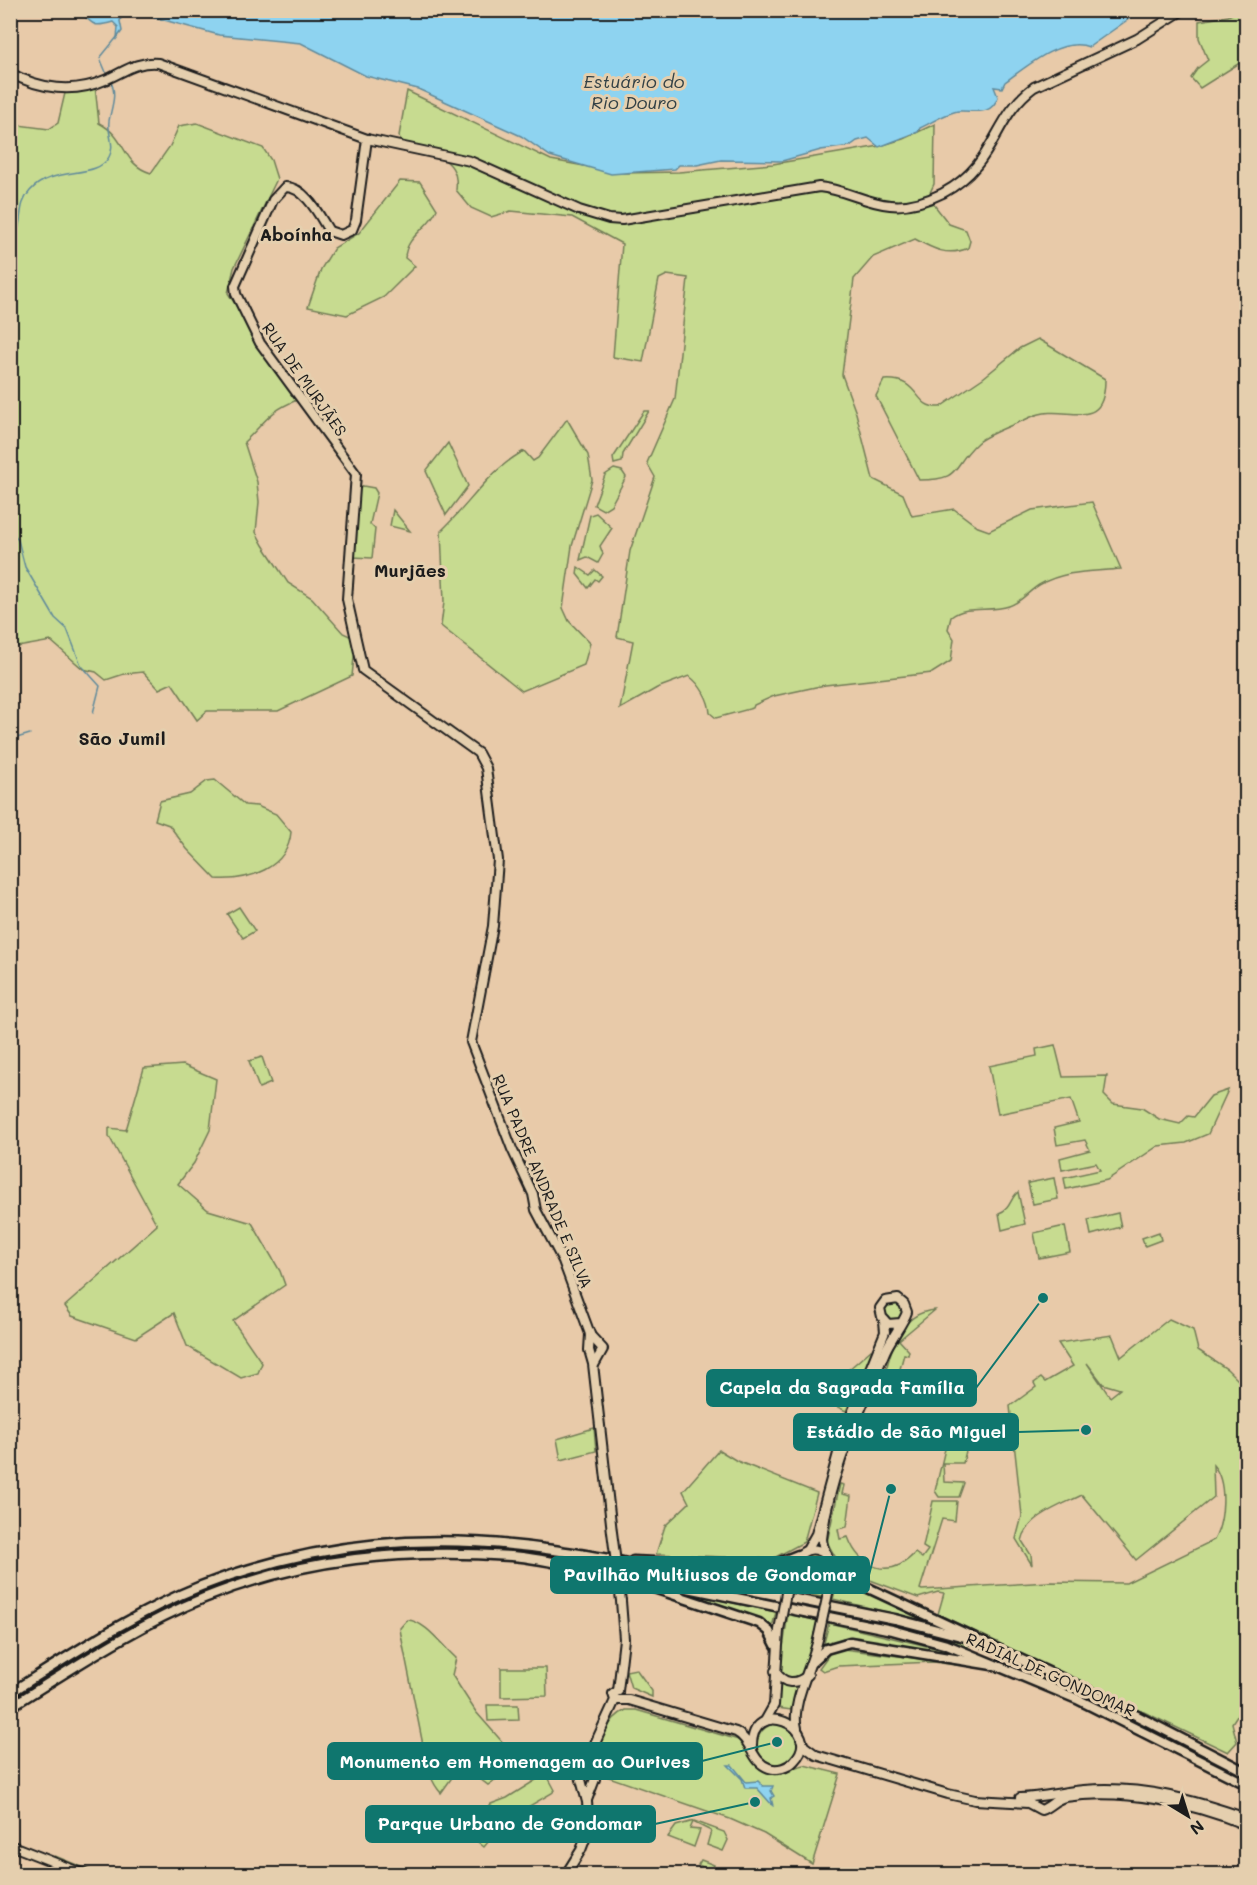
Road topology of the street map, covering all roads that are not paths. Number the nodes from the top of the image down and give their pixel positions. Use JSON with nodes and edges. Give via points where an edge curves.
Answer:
{"nodes":[{"id":1,"x":1183,"y":10,"type":"edge"},
{"id":2,"x":10,"y":73,"type":"edge"},
{"id":3,"x":367,"y":138,"type":"junction"},
{"id":4,"x":363,"y":670,"type":"joint"},
{"id":5,"x":884,"y":1321,"type":"junction"},
{"id":6,"x":900,"y":1323,"type":"junction"},
{"id":7,"x":590,"y":1334,"type":"junction"},
{"id":8,"x":599,"y":1344,"type":"junction"},
{"id":9,"x":589,"y":1351,"type":"junction"},
{"id":10,"x":599,"y":1357,"type":"junction"},
{"id":11,"x":593,"y":1367,"type":"junction"},
{"id":12,"x":807,"y":1550,"type":"junction"},
{"id":13,"x":798,"y":1555,"type":"junction"},
{"id":14,"x":827,"y":1555,"type":"junction"},
{"id":15,"x":622,"y":1560,"type":"junction"},
{"id":16,"x":832,"y":1564,"type":"junction"},
{"id":17,"x":626,"y":1579,"type":"junction"},
{"id":18,"x":980,"y":1641,"type":"junction"},
{"id":19,"x":776,"y":1646,"type":"junction"},
{"id":20,"x":812,"y":1662,"type":"junction"},
{"id":21,"x":996,"y":1666,"type":"junction"},
{"id":22,"x":774,"y":1670,"type":"junction"},
{"id":23,"x":808,"y":1675,"type":"junction"},
{"id":24,"x":10,"y":1693,"type":"edge"},
{"id":25,"x":621,"y":1697,"type":"junction"},
{"id":26,"x":10,"y":1707,"type":"edge"},
{"id":27,"x":761,"y":1725,"type":"junction"},
{"id":28,"x":736,"y":1732,"type":"junction"},
{"id":29,"x":800,"y":1736,"type":"junction"},
{"id":30,"x":752,"y":1749,"type":"junction"},
{"id":31,"x":816,"y":1755,"type":"junction"},
{"id":32,"x":588,"y":1759,"type":"junction"},
{"id":33,"x":794,"y":1761,"type":"junction"},
{"id":34,"x":1246,"y":1772,"type":"edge"},
{"id":35,"x":592,"y":1773,"type":"junction"},
{"id":36,"x":581,"y":1774,"type":"junction"},
{"id":37,"x":582,"y":1784,"type":"junction"},
{"id":38,"x":1246,"y":1784,"type":"edge"},
{"id":39,"x":592,"y":1785,"type":"junction"},
{"id":40,"x":1041,"y":1796,"type":"junction"},
{"id":41,"x":1010,"y":1801,"type":"junction"},
{"id":42,"x":587,"y":1802,"type":"junction"},
{"id":43,"x":1035,"y":1806,"type":"junction"},
{"id":44,"x":1047,"y":1807,"type":"junction"},
{"id":45,"x":1246,"y":1818,"type":"edge"},
{"id":46,"x":1246,"y":1825,"type":"edge"},
{"id":47,"x":10,"y":1845,"type":"edge"},
{"id":48,"x":84,"y":1875,"type":"edge"},
{"id":49,"x":566,"y":1875,"type":"edge"}],
"edges":[{"from":1,"to":3,"type":"main road","via":[[1137,39],[1034,87],[1018,100],[987,154],[968,177],[918,203],[892,206],[819,187],[638,218],[609,219],[533,191],[471,161]]},
{"from":2,"to":3,"type":"main road","via":[[31,83],[62,88],[104,80],[136,64],[158,63]]},
{"from":3,"to":4,"type":"main road","name":"RUA DE MURJÃES","via":[[352,230],[341,235],[329,231],[319,213],[296,189],[285,187],[273,200],[235,286],[260,343],[356,474],[347,598]]},
{"from":4,"to":7,"type":"main road","name":"RUA PADRE ANDRADE E SILVA","via":[[478,753],[486,768],[498,887],[471,1042]]},
{"from":5,"to":6,"type":"main road"},
{"from":5,"to":6,"type":"main road","via":[[880,1308],[894,1298],[906,1308]]},
{"from":5,"to":12,"type":"main road","via":[[885,1333],[843,1435],[816,1534]]},
{"from":6,"to":14,"type":"main road","via":[[856,1421],[837,1477],[823,1533]]},
{"from":7,"to":8,"type":"main road","name":"RUA PADRE ANDRADE E SILVA"},
{"from":7,"to":9,"type":"main road","name":"RUA PADRE ANDRADE E SILVA"},
{"from":8,"to":9,"type":"main road","via":[[592,1344]]},
{"from":8,"to":10,"type":"main road","via":[[603,1349]]},
{"from":9,"to":10,"type":"main road"},
{"from":9,"to":11,"type":"main road","name":"RUA PADRE ANDRADE E SILVA"},
{"from":10,"to":11,"type":"main road"},
{"from":11,"to":25,"type":"main road","name":"RUA PADRE ANDRADE E SILVA","bridge":true,"via":[[621,1601]]},
{"from":12,"to":13,"type":"main road"},
{"from":12,"to":14,"type":"main road"},
{"from":13,"to":15,"type":"highway","via":[[768,1567]]},
{"from":13,"to":19,"type":"main road","bridge":true,"via":[[789,1577]]},
{"from":14,"to":16,"type":"main road"},
{"from":15,"to":18,"type":"highway","name":"RADIAL DE GONDOMAR","via":[[651,1570],[895,1619]]},
{"from":15,"to":24,"type":"highway","name":"RADIAL DE GONDOMAR","via":[[516,1545],[436,1540],[378,1542],[297,1557],[199,1587],[135,1618]]},
{"from":16,"to":18,"type":"highway","via":[[851,1580]]},
{"from":16,"to":20,"type":"main road","bridge":true},
{"from":17,"to":19,"type":"highway","via":[[759,1623],[769,1631]]},
{"from":17,"to":21,"type":"highway","name":"RADIAL DE GONDOMAR","via":[[892,1630],[947,1645]]},
{"from":17,"to":26,"type":"highway","name":"RADIAL DE GONDOMAR","via":[[515,1556],[436,1552],[319,1564],[261,1578],[204,1598],[141,1628]]},
{"from":18,"to":34,"type":"highway","name":"RADIAL DE GONDOMAR","via":[[1083,1688]]},
{"from":19,"to":22,"type":"main road"},
{"from":20,"to":21,"type":"highway","via":[[826,1649],[850,1642]]},
{"from":20,"to":23,"type":"main road"},
{"from":21,"to":38,"type":"highway","name":"RADIAL DE GONDOMAR","via":[[1077,1699]]},
{"from":22,"to":23,"type":"main road","via":[[791,1683]]},
{"from":22,"to":27,"type":"main road","via":[[774,1705]]},
{"from":23,"to":29,"type":"main road","via":[[795,1710]]},
{"from":25,"to":28,"type":"main road"},
{"from":25,"to":32,"type":"main road","name":"RUA PADRE ANDRADE E SILVA"},
{"from":27,"to":28,"type":"main road","via":[[749,1732]]},
{"from":27,"to":29,"type":"main road","via":[[771,1719],[787,1721]]},
{"from":27,"to":30,"type":"main road","via":[[751,1741]]},
{"from":28,"to":30,"type":"main road","via":[[747,1738]]},
{"from":29,"to":31,"type":"main road","via":[[804,1746]]},
{"from":29,"to":33,"type":"main road","via":[[801,1747]]},
{"from":30,"to":33,"type":"main road","via":[[766,1767],[781,1769]]},
{"from":31,"to":33,"type":"main road"},
{"from":31,"to":41,"type":"main road","via":[[948,1794]]},
{"from":32,"to":35,"type":"main road"},
{"from":32,"to":36,"type":"main road","name":"RUA PADRE ANDRADE E SILVA"},
{"from":35,"to":36,"type":"main road"},
{"from":35,"to":39,"type":"main road"},
{"from":36,"to":37,"type":"main road"},
{"from":37,"to":39,"type":"main road"},
{"from":37,"to":42,"type":"main road"},
{"from":39,"to":42,"type":"main road"},
{"from":40,"to":41,"type":"main road"},
{"from":40,"to":43,"type":"main road","via":[[1035,1800]]},
{"from":40,"to":44,"type":"main road","via":[[1049,1802]]},
{"from":40,"to":45,"type":"main road","via":[[1085,1790],[1141,1791],[1198,1801]]},
{"from":41,"to":43,"type":"main road"},
{"from":42,"to":49,"type":"main road","via":[[588,1836]]},
{"from":43,"to":44,"type":"main road","via":[[1041,1810]]},
{"from":44,"to":46,"type":"main road","via":[[1065,1797],[1135,1798],[1184,1805]]},
{"from":47,"to":48,"type":"main road"}]}
